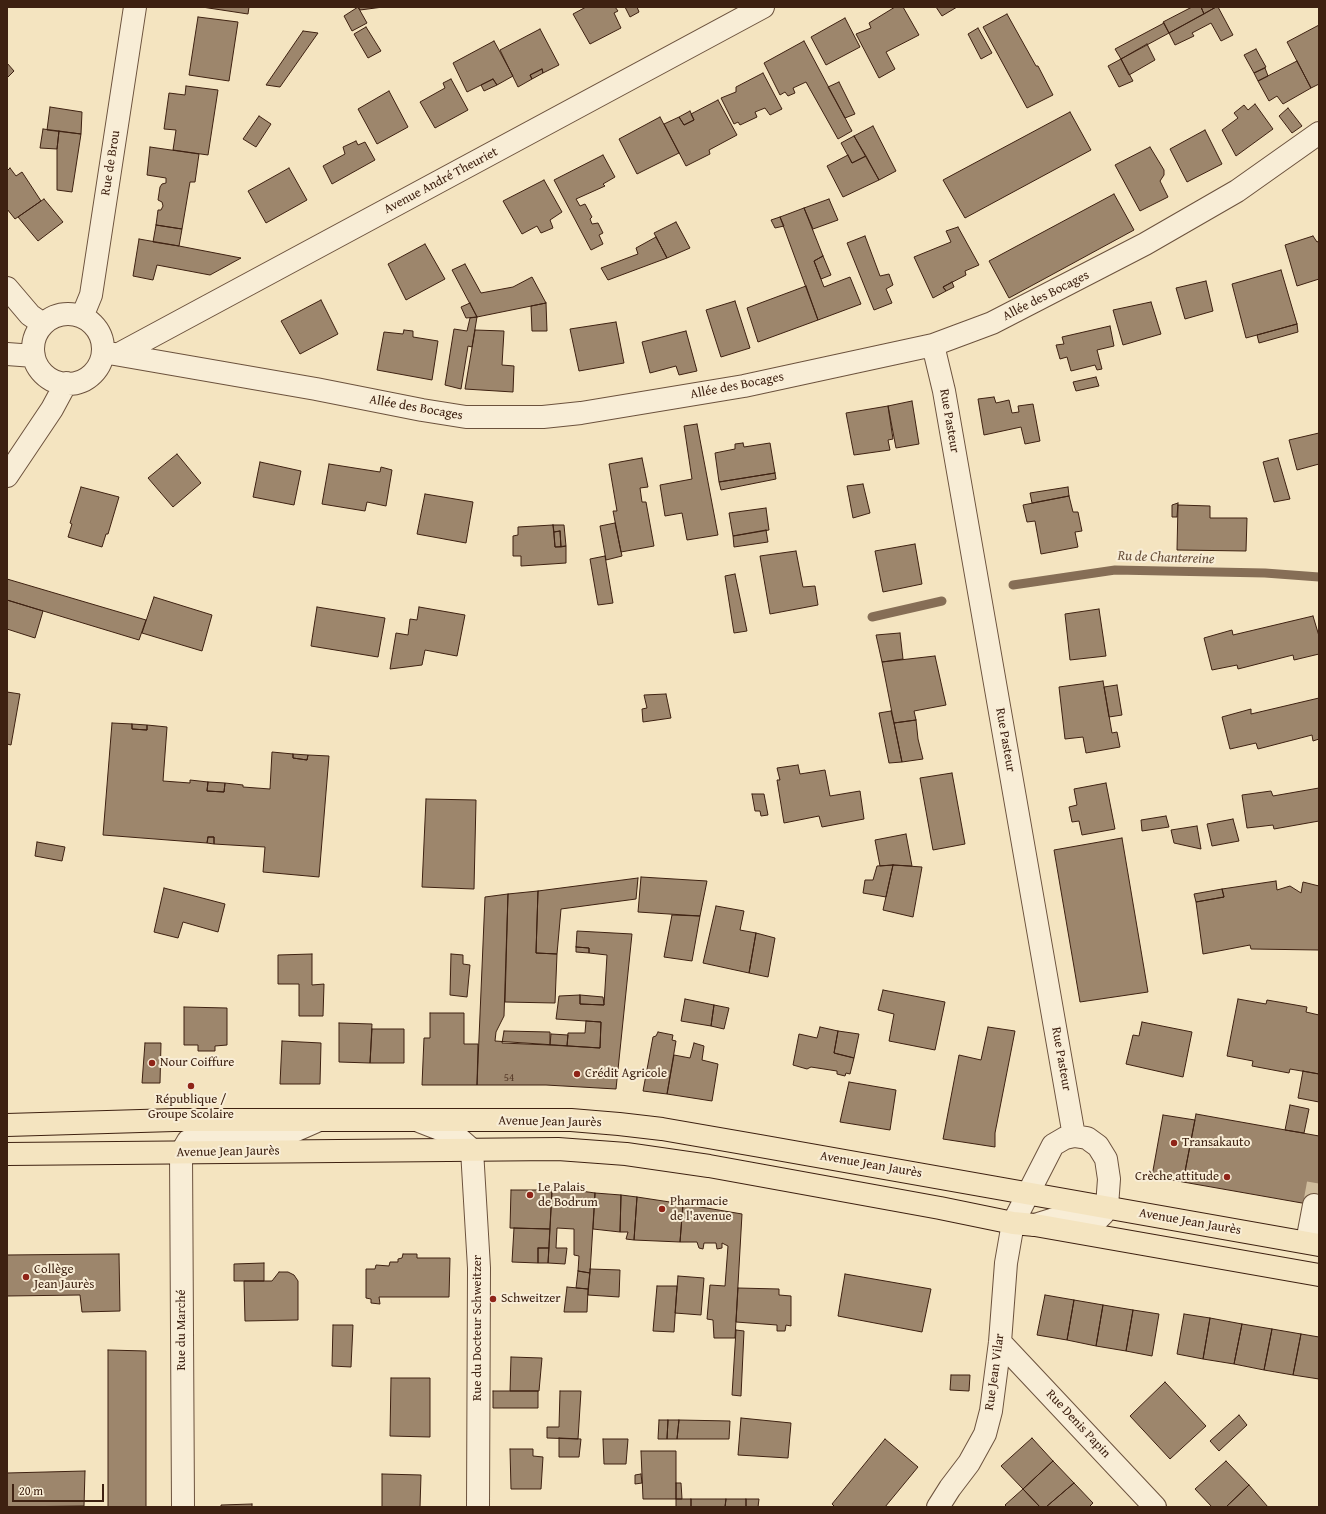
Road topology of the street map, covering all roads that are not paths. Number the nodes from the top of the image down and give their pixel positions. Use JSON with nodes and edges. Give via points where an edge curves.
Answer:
{"nodes":[{"id":1,"x":135,"y":7,"type":"edge"},
{"id":2,"x":763,"y":7,"type":"edge"},
{"id":3,"x":1319,"y":133,"type":"edge"},
{"id":4,"x":7,"y":288,"type":"edge"},
{"id":5,"x":82,"y":317,"type":"junction"},
{"id":6,"x":43,"y":324,"type":"junction"},
{"id":7,"x":933,"y":345,"type":"junction"},
{"id":8,"x":111,"y":353,"type":"junction"},
{"id":9,"x":7,"y":354,"type":"edge"},
{"id":10,"x":34,"y":356,"type":"junction"},
{"id":11,"x":66,"y":383,"type":"junction"},
{"id":12,"x":7,"y":476,"type":"edge"},
{"id":13,"x":317,"y":1121,"type":"junction"},
{"id":14,"x":419,"y":1121,"type":"junction"},
{"id":15,"x":7,"y":1125,"type":"edge"},
{"id":16,"x":1074,"y":1136,"type":"junction"},
{"id":17,"x":472,"y":1150,"type":"junction"},
{"id":18,"x":181,"y":1153,"type":"junction"},
{"id":19,"x":7,"y":1154,"type":"edge"},
{"id":20,"x":1029,"y":1194,"type":"junction"},
{"id":21,"x":1314,"y":1205,"type":"tunnel mouth"},
{"id":22,"x":1107,"y":1206,"type":"junction"},
{"id":23,"x":1013,"y":1223,"type":"junction"},
{"id":24,"x":1035,"y":1225,"type":"junction"},
{"id":25,"x":1313,"y":1244,"type":"edge"},
{"id":26,"x":1319,"y":1275,"type":"edge"},
{"id":27,"x":1000,"y":1342,"type":"junction"},
{"id":28,"x":183,"y":1507,"type":"edge"},
{"id":29,"x":478,"y":1507,"type":"edge"},
{"id":30,"x":938,"y":1507,"type":"edge"},
{"id":31,"x":1155,"y":1507,"type":"edge"}],
"edges":[{"from":1,"to":5,"type":"street","name":"Rue de Brou","via":[[91,295]]},
{"from":2,"to":8,"type":"street","name":"Avenue André Theuriet"},
{"from":3,"to":7,"type":"street","name":"Allée des Bocages","via":[[1237,191],[1145,244],[992,323]]},
{"from":4,"to":6,"type":"street","via":[[30,315]]},
{"from":5,"to":6,"type":"street","via":[[62,314],[52,317]]},
{"from":5,"to":8,"type":"street","via":[[92,323]]},
{"from":6,"to":10,"type":"street","via":[[34,339]]},
{"from":7,"to":8,"type":"street","name":"Allée des Bocages","via":[[744,386],[589,412],[543,417],[466,417]]},
{"from":7,"to":16,"type":"street","name":"Rue Pasteur","via":[[946,399]]},
{"from":8,"to":11,"type":"street","via":[[86,378]]},
{"from":9,"to":10,"type":"street"},
{"from":10,"to":11,"type":"street","via":[[42,372],[57,382]]},
{"from":11,"to":12,"type":"street","via":[[52,409]]},
{"from":13,"to":14,"type":"main road","name":"Avenue Jean Jaurès"},
{"from":13,"to":15,"type":"main road","name":"Avenue Jean Jaurès","via":[[174,1120]]},
{"from":13,"to":18,"type":"street","via":[[285,1135],[198,1138],[188,1141]]},
{"from":14,"to":17,"type":"street","name":"Avenue Jean Jaurès","via":[[455,1135]]},
{"from":14,"to":20,"type":"main road","name":"Avenue Jean Jaurès","via":[[571,1120],[662,1129]]},
{"from":16,"to":20,"type":"street","name":"Rue Jean Vilar","via":[[1053,1145]]},
{"from":16,"to":22,"type":"street","via":[[1087,1138],[1098,1146],[1106,1159],[1109,1179]]},
{"from":17,"to":18,"type":"main road","name":"Avenue Jean Jaurès"},
{"from":17,"to":23,"type":"main road","name":"Avenue Jean Jaurès","via":[[558,1149],[626,1154],[709,1166]]},
{"from":17,"to":29,"type":"street","name":"Rue du Docteur Schweitzer","via":[[479,1268]]},
{"from":18,"to":19,"type":"main road","name":"Avenue Jean Jaurès"},
{"from":18,"to":28,"type":"street","name":"Rue du Marché"},
{"from":20,"to":22,"type":"main road","name":"Avenue Jean Jaurès"},
{"from":20,"to":23,"type":"street","name":"Rue Jean Vilar"},
{"from":21,"to":25,"type":"street"},
{"from":22,"to":24,"type":"street","via":[[1104,1214],[1097,1220],[1064,1216]]},
{"from":22,"to":25,"type":"main road","name":"Avenue Jean Jaurès"},
{"from":23,"to":24,"type":"main road","name":"Avenue Jean Jaurès"},
{"from":23,"to":27,"type":"street","name":"Rue Jean Vilar","via":[[1006,1263]]},
{"from":24,"to":26,"type":"main road","name":"Avenue Jean Jaurès"},
{"from":27,"to":30,"type":"street","name":"Rue Jean Vilar","via":[[991,1411],[985,1434],[969,1463]]},
{"from":27,"to":31,"type":"street","name":"Rue Denis Papin"}]}
